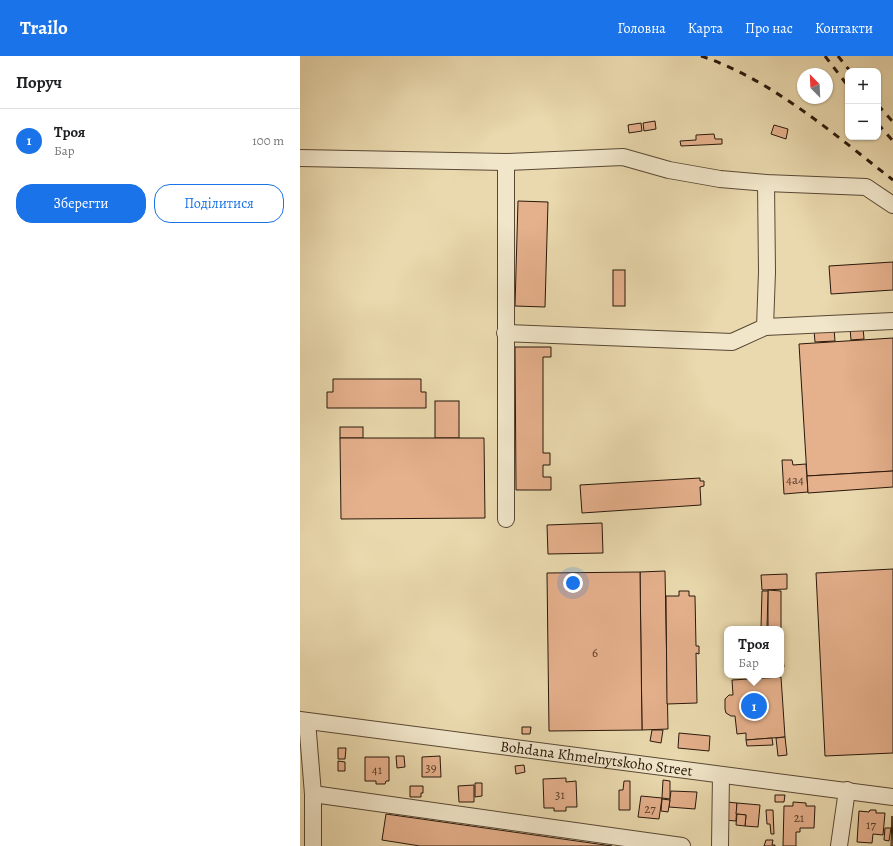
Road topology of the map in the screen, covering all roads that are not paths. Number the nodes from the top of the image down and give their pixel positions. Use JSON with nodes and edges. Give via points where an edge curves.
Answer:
{"nodes":[{"id":1,"x":300,"y":158,"type":"edge"},
{"id":2,"x":506,"y":162,"type":"junction"},
{"id":3,"x":766,"y":183,"type":"junction"},
{"id":4,"x":893,"y":205,"type":"edge"},
{"id":5,"x":893,"y":321,"type":"edge"},
{"id":6,"x":765,"y":328,"type":"junction"},
{"id":7,"x":505,"y":333,"type":"junction"},
{"id":8,"x":506,"y":519,"type":"dead end"},
{"id":9,"x":304,"y":721,"type":"edge"},
{"id":10,"x":721,"y":775,"type":"junction"},
{"id":11,"x":847,"y":790,"type":"junction"},
{"id":12,"x":313,"y":794,"type":"junction"},
{"id":13,"x":893,"y":797,"type":"edge"},
{"id":14,"x":313,"y":846,"type":"edge"},
{"id":15,"x":682,"y":846,"type":"edge"},
{"id":16,"x":720,"y":846,"type":"edge"},
{"id":17,"x":839,"y":846,"type":"edge"}],
"edges":[{"from":1,"to":2,"type":"street"},
{"from":2,"to":3,"type":"street","via":[[623,157],[669,170],[720,179]]},
{"from":2,"to":7,"type":"street"},
{"from":3,"to":4,"type":"street","via":[[866,187]]},
{"from":3,"to":6,"type":"street"},
{"from":5,"to":6,"type":"street"},
{"from":6,"to":7,"type":"street","via":[[732,342]]},
{"from":7,"to":8,"type":"street"},
{"from":9,"to":10,"type":"street","name":"Bohdana Khmelnytskoho Street"},
{"from":9,"to":12,"type":"street"},
{"from":10,"to":11,"type":"street","name":"Bohdana Khmelnytskoho Street"},
{"from":10,"to":16,"type":"street"},
{"from":11,"to":13,"type":"street","name":"Bohdana Khmelnytskoho Street"},
{"from":11,"to":17,"type":"street"},
{"from":12,"to":14,"type":"street"},
{"from":12,"to":15,"type":"street"}]}
